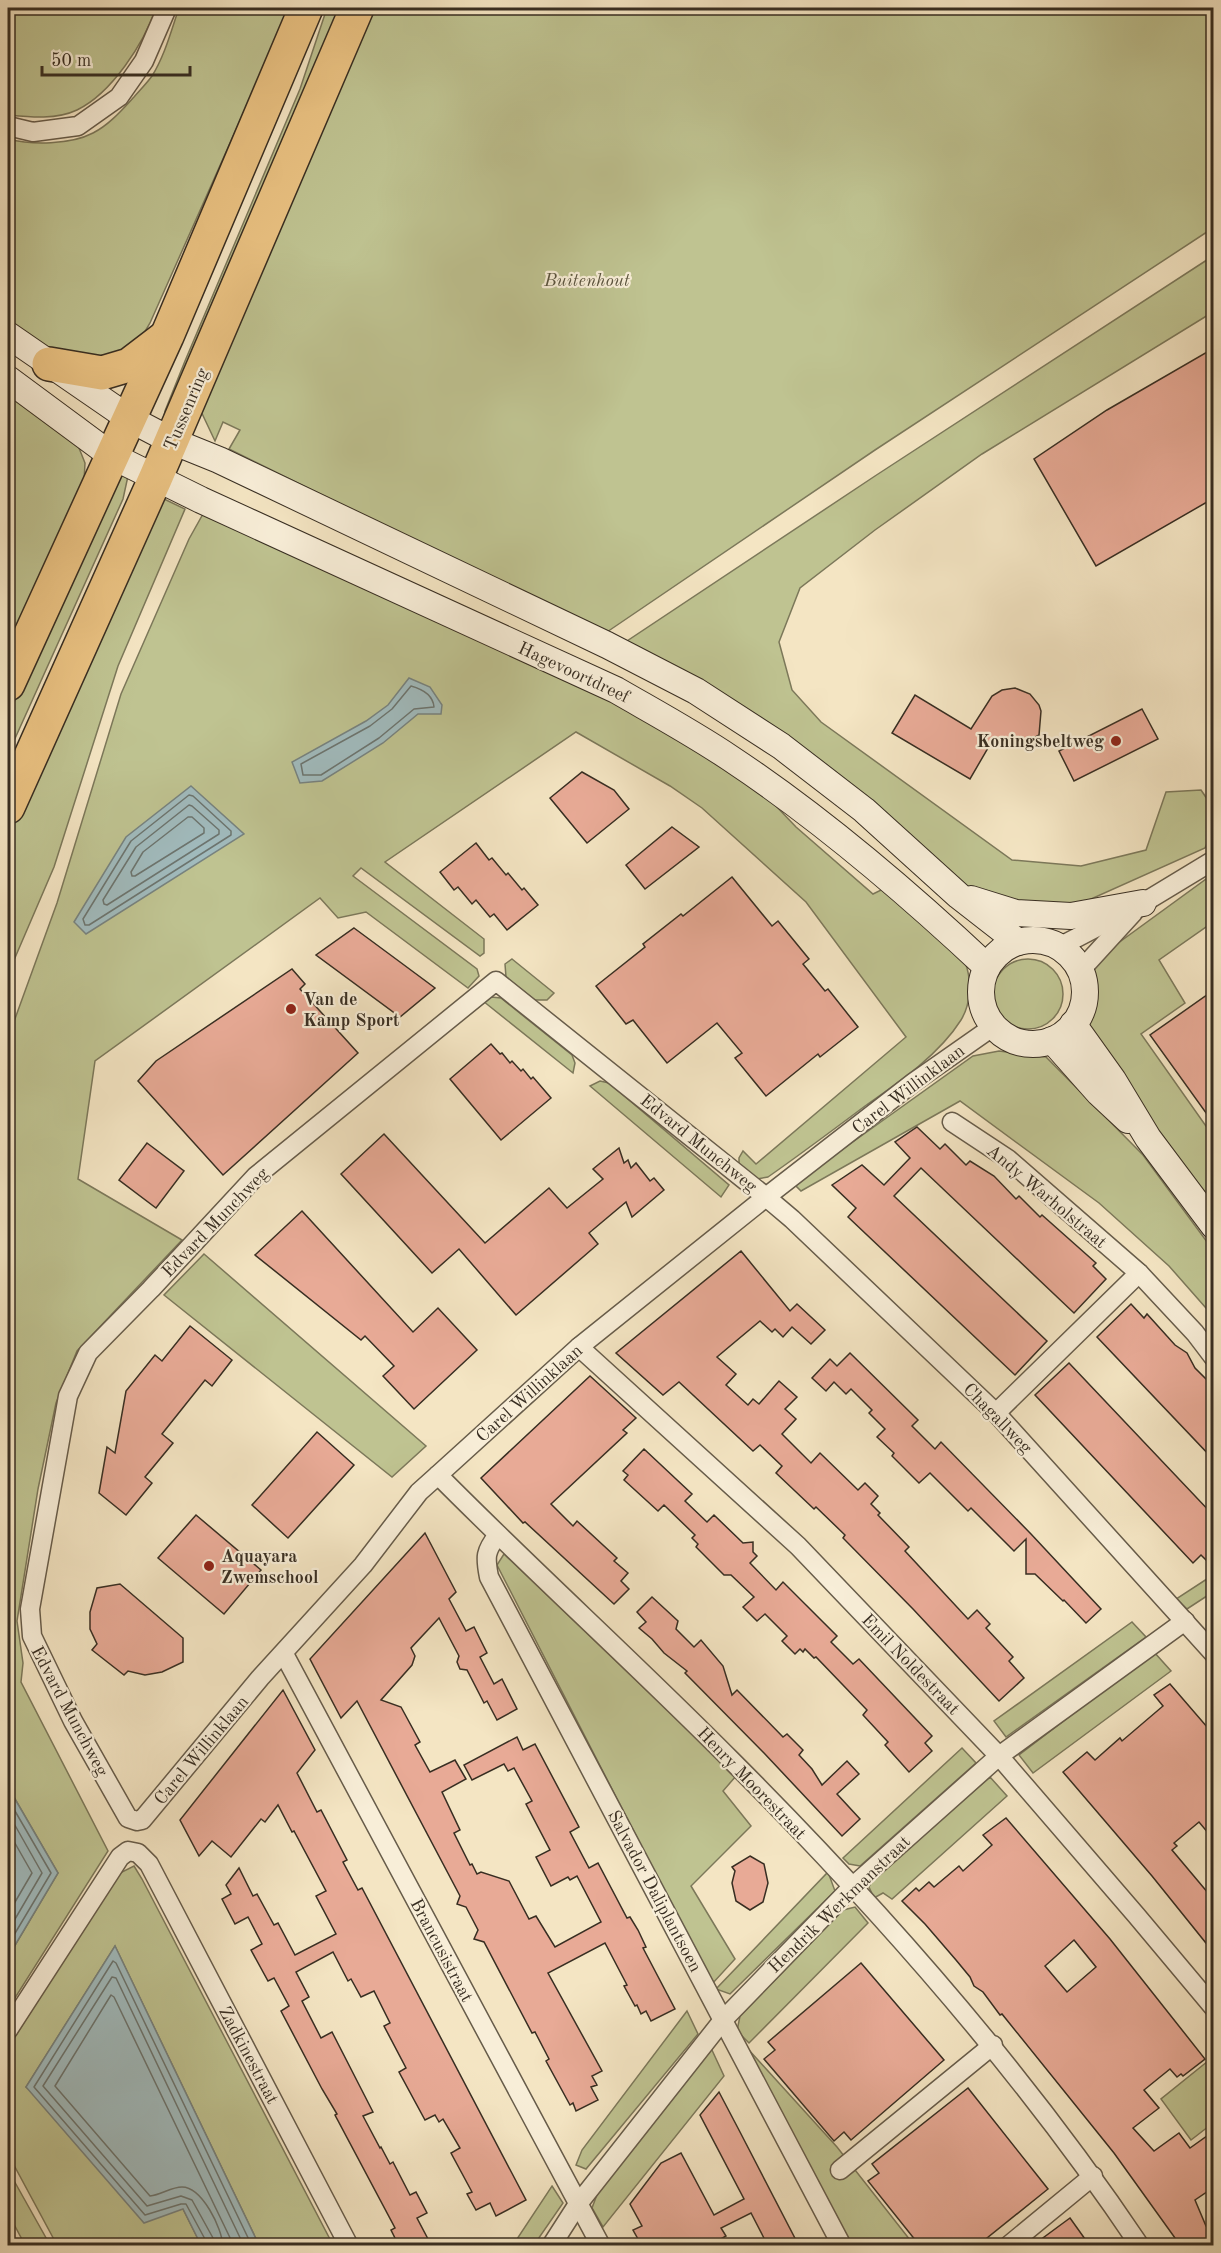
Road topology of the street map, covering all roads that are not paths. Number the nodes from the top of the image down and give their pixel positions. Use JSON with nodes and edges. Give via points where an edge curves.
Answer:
{"nodes":[{"id":1,"x":167,"y":8,"type":"edge"},
{"id":2,"x":306,"y":8,"type":"edge"},
{"id":3,"x":357,"y":8,"type":"edge"},
{"id":4,"x":8,"y":126,"type":"edge"},
{"id":5,"x":8,"y":335,"type":"edge"},
{"id":6,"x":167,"y":336,"type":"junction"},
{"id":7,"x":49,"y":364,"type":"junction"},
{"id":8,"x":8,"y":379,"type":"edge"},
{"id":9,"x":130,"y":418,"type":"junction"},
{"id":10,"x":172,"y":441,"type":"junction"},
{"id":11,"x":112,"y":456,"type":"junction"},
{"id":12,"x":156,"y":477,"type":"junction"},
{"id":13,"x":8,"y":684,"type":"edge"},
{"id":14,"x":8,"y":807,"type":"edge"},
{"id":15,"x":1214,"y":860,"type":"edge"},
{"id":16,"x":959,"y":896,"type":"junction"},
{"id":17,"x":1143,"y":903,"type":"junction"},
{"id":18,"x":1018,"y":942,"type":"junction"},
{"id":19,"x":1059,"y":947,"type":"junction"},
{"id":20,"x":987,"y":967,"type":"junction"},
{"id":21,"x":1080,"y":971,"type":"junction"},
{"id":22,"x":1073,"y":1024,"type":"junction"},
{"id":23,"x":994,"y":1026,"type":"junction"},
{"id":24,"x":1052,"y":1040,"type":"junction"},
{"id":25,"x":952,"y":1122,"type":"dead end"},
{"id":26,"x":1149,"y":1138,"type":"junction"},
{"id":27,"x":766,"y":1197,"type":"junction"},
{"id":28,"x":1214,"y":1226,"type":"edge"},
{"id":29,"x":1139,"y":1273,"type":"junction"},
{"id":30,"x":579,"y":1347,"type":"junction"},
{"id":31,"x":1214,"y":1358,"type":"edge"},
{"id":32,"x":996,"y":1413,"type":"junction"},
{"id":33,"x":438,"y":1475,"type":"junction"},
{"id":34,"x":498,"y":1535,"type":"junction"},
{"id":35,"x":1185,"y":1621,"type":"junction"},
{"id":36,"x":284,"y":1654,"type":"junction"},
{"id":37,"x":1214,"y":1654,"type":"edge"},
{"id":38,"x":999,"y":1756,"type":"junction"},
{"id":39,"x":128,"y":1818,"type":"joint"},
{"id":40,"x":852,"y":1887,"type":"junction"},
{"id":41,"x":1214,"y":2008,"type":"edge"},
{"id":42,"x":723,"y":2020,"type":"junction"},
{"id":43,"x":8,"y":2030,"type":"edge"},
{"id":44,"x":993,"y":2045,"type":"junction"},
{"id":45,"x":840,"y":2170,"type":"dead end"},
{"id":46,"x":1093,"y":2176,"type":"junction"},
{"id":47,"x":578,"y":2204,"type":"junction"},
{"id":48,"x":349,"y":2246,"type":"edge"},
{"id":49,"x":551,"y":2246,"type":"edge"},
{"id":50,"x":601,"y":2246,"type":"edge"},
{"id":51,"x":842,"y":2246,"type":"edge"},
{"id":52,"x":1008,"y":2246,"type":"edge"},
{"id":53,"x":1140,"y":2246,"type":"edge"}],
"edges":[{"from":1,"to":4,"type":"street","via":[[144,61],[119,97],[78,126],[33,132]]},
{"from":2,"to":6,"type":"highway"},
{"from":3,"to":10,"type":"highway","name":"Tussenring"},
{"from":5,"to":7,"type":"main road","name":"Hagevoortdreef"},
{"from":6,"to":7,"type":"highway","via":[[129,365],[102,373]]},
{"from":6,"to":9,"type":"highway"},
{"from":7,"to":9,"type":"main road","name":"Hagevoortdreef"},
{"from":8,"to":11,"type":"main road","name":"Hagevoortdreef"},
{"from":9,"to":10,"type":"main road","name":"Hagevoortdreef"},
{"from":9,"to":11,"type":"highway"},
{"from":10,"to":12,"type":"highway","name":"Tussenring"},
{"from":10,"to":16,"type":"main road","name":"Hagevoortdreef","via":[[219,460],[696,691],[781,746],[845,796]]},
{"from":11,"to":12,"type":"main road","name":"Hagevoortdreef"},
{"from":11,"to":13,"type":"highway"},
{"from":12,"to":14,"type":"highway","name":"Tussenring"},
{"from":12,"to":20,"type":"main road","name":"Hagevoortdreef","via":[[616,690],[672,723],[729,757],[836,834]]},
{"from":15,"to":17,"type":"street"},
{"from":16,"to":17,"type":"main road","via":[[1016,913],[1071,916]]},
{"from":16,"to":18,"type":"main road","name":"Hagevoortdreef"},
{"from":17,"to":19,"type":"street"},
{"from":17,"to":21,"type":"street"},
{"from":18,"to":19,"type":"main road","via":[[1038,940]]},
{"from":18,"to":20,"type":"main road","via":[[1000,952]]},
{"from":19,"to":21,"type":"main road"},
{"from":20,"to":23,"type":"main road","via":[[981,998]]},
{"from":21,"to":22,"type":"main road","via":[[1084,999]]},
{"from":22,"to":24,"type":"main road"},
{"from":22,"to":26,"type":"main road"},
{"from":23,"to":24,"type":"main road","via":[[1021,1042]]},
{"from":23,"to":27,"type":"street","name":"Carel Willinklaan","via":[[914,1082]]},
{"from":24,"to":26,"type":"main road","via":[[1098,1093]]},
{"from":25,"to":29,"type":"street","name":"Andy Warholstraat","via":[[1008,1159]]},
{"from":26,"to":28,"type":"main road"},
{"from":27,"to":30,"type":"street","name":"Carel Willinklaan"},
{"from":27,"to":32,"type":"street","name":"Chagallweg"},
{"from":27,"to":39,"type":"street","name":"Edvard Munchweg","via":[[496,981],[256,1176],[88,1353],[68,1396],[30,1609],[32,1636],[73,1721]]},
{"from":29,"to":31,"type":"street","name":"Andy Warholstraat"},
{"from":29,"to":32,"type":"street"},
{"from":30,"to":33,"type":"street","name":"Carel Willinklaan"},
{"from":30,"to":38,"type":"street","name":"Emil Noldestraat","via":[[798,1546]]},
{"from":32,"to":35,"type":"street","name":"Chagallweg"},
{"from":33,"to":34,"type":"street","name":"Henry Moorestraat"},
{"from":33,"to":36,"type":"street","name":"Carel Willinklaan","via":[[419,1492],[363,1565]]},
{"from":34,"to":40,"type":"street","name":"Henry Moorestraat","via":[[732,1761]]},
{"from":34,"to":42,"type":"street","name":"Salvador Daliplantsoen","via":[[488,1547],[485,1561],[489,1577]]},
{"from":35,"to":37,"type":"street","name":"Chagallweg"},
{"from":35,"to":38,"type":"street","name":"Hendrik Werkmanstraat"},
{"from":36,"to":39,"type":"street","name":"Carel Willinklaan","via":[[142,1820]]},
{"from":36,"to":47,"type":"street","name":"Brancusistraat"},
{"from":38,"to":40,"type":"street","name":"Hendrik Werkmanstraat"},
{"from":38,"to":41,"type":"street","name":"Emil Noldestraat"},
{"from":40,"to":42,"type":"street","name":"Hendrik Werkmanstraat"},
{"from":40,"to":44,"type":"street","name":"Henry Moorestraat"},
{"from":42,"to":47,"type":"street","name":"Hendrik Werkmanstraat"},
{"from":42,"to":51,"type":"street","name":"Salvador Daliplantsoen"},
{"from":43,"to":48,"type":"street","name":"Zadkinestraat","via":[[120,1857],[128,1851],[138,1853],[149,1864]]},
{"from":44,"to":45,"type":"street"},
{"from":44,"to":46,"type":"street","name":"Henry Moorestraat"},
{"from":46,"to":52,"type":"street"},
{"from":46,"to":53,"type":"street","name":"Henry Moorestraat"},
{"from":47,"to":49,"type":"street","name":"Hendrik Werkmanstraat"},
{"from":47,"to":50,"type":"street","name":"Brancusistraat"}]}
